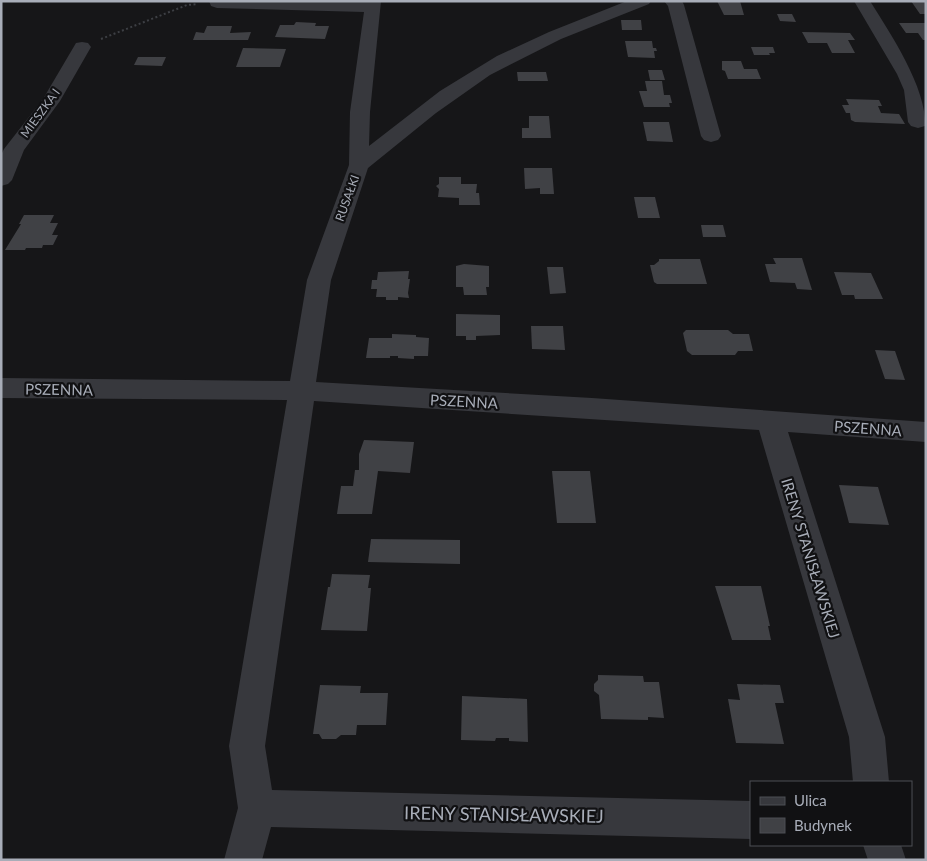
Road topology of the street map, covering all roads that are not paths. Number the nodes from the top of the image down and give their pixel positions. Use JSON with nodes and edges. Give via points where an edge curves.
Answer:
{"nodes":[{"id":1,"x":643,"y":1,"type":"edge"},
{"id":2,"x":672,"y":1,"type":"edge"},
{"id":3,"x":862,"y":1,"type":"edge"},
{"id":4,"x":217,"y":2,"type":"edge"},
{"id":5,"x":372,"y":4,"type":"edge"},
{"id":6,"x":82,"y":47,"type":"road end"},
{"id":7,"x":918,"y":122,"type":"dead end"},
{"id":8,"x":711,"y":136,"type":"dead end"},
{"id":9,"x":359,"y":165,"type":"junction"},
{"id":10,"x":1,"y":180,"type":"edge"},
{"id":11,"x":1,"y":388,"type":"edge"},
{"id":12,"x":302,"y":391,"type":"junction"},
{"id":13,"x":770,"y":420,"type":"junction"},
{"id":14,"x":926,"y":432,"type":"edge"},
{"id":15,"x":872,"y":781,"type":"edge"},
{"id":16,"x":257,"y":808,"type":"junction"},
{"id":17,"x":750,"y":820,"type":"edge"},
{"id":18,"x":882,"y":846,"type":"edge"},
{"id":19,"x":243,"y":860,"type":"edge"},
{"id":20,"x":887,"y":860,"type":"edge"}],
"edges":[{"from":1,"to":9,"type":"street","via":[[502,60],[423,114]]},
{"from":2,"to":8,"type":"street","via":[[676,5]]},
{"from":3,"to":7,"type":"street","via":[[906,74],[913,90]]},
{"from":4,"to":5,"type":"street"},
{"from":5,"to":9,"type":"street","name":"RUSAŁKI","via":[[360,112]]},
{"from":6,"to":10,"type":"street","name":"MIESZKA I","via":[[51,101],[14,148]]},
{"from":9,"to":12,"type":"street","name":"RUSAŁKI","via":[[319,280]]},
{"from":11,"to":12,"type":"street","name":"PSZENNA"},
{"from":12,"to":13,"type":"street","name":"PSZENNA"},
{"from":12,"to":16,"type":"street","name":"RUSAŁKI","via":[[247,746]]},
{"from":13,"to":14,"type":"street","name":"PSZENNA"},
{"from":13,"to":15,"type":"street","name":"IRENY STANISŁAWSKIEJ","via":[[867,737]]},
{"from":16,"to":17,"type":"street","name":"IRENY STANISŁAWSKIEJ"},
{"from":16,"to":19,"type":"street"},
{"from":18,"to":20,"type":"street"}]}
